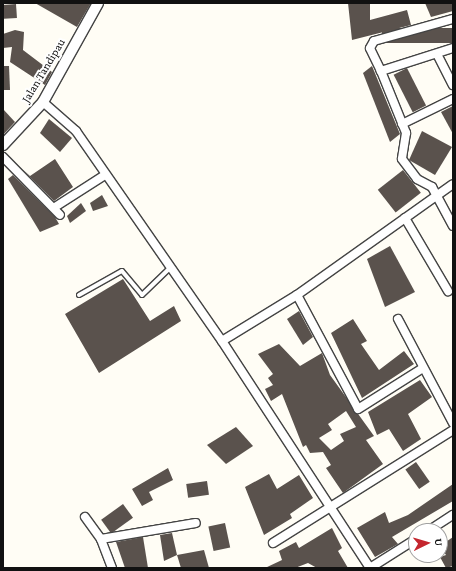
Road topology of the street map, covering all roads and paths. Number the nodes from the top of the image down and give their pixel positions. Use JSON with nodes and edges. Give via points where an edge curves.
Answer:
{"nodes":[{"id":1,"x":98,"y":3,"type":"edge"},
{"id":2,"x":453,"y":19,"type":"edge"},
{"id":3,"x":453,"y":48,"type":"edge"},
{"id":4,"x":437,"y":54,"type":"junction"},
{"id":5,"x":381,"y":71,"type":"junction"},
{"id":6,"x":453,"y":85,"type":"edge"},
{"id":7,"x":453,"y":99,"type":"edge"},
{"id":8,"x":43,"y":102,"type":"junction"},
{"id":9,"x":402,"y":124,"type":"junction"},
{"id":10,"x":3,"y":145,"type":"edge"},
{"id":11,"x":3,"y":157,"type":"edge"},
{"id":12,"x":105,"y":176,"type":"junction"},
{"id":13,"x":453,"y":184,"type":"edge"},
{"id":14,"x":437,"y":194,"type":"junction"},
{"id":15,"x":55,"y":207,"type":"junction"},
{"id":16,"x":60,"y":215,"type":"dead end"},
{"id":17,"x":405,"y":218,"type":"junction"},
{"id":18,"x":453,"y":226,"type":"edge"},
{"id":19,"x":169,"y":269,"type":"junction"},
{"id":20,"x":448,"y":291,"type":"dead end"},
{"id":21,"x":79,"y":295,"type":"dead end"},
{"id":22,"x":297,"y":295,"type":"junction"},
{"id":23,"x":398,"y":319,"type":"dead end"},
{"id":24,"x":222,"y":341,"type":"junction"},
{"id":25,"x":423,"y":368,"type":"junction"},
{"id":26,"x":453,"y":424,"type":"edge"},
{"id":27,"x":453,"y":430,"type":"edge"},
{"id":28,"x":330,"y":508,"type":"junction"},
{"id":29,"x":453,"y":515,"type":"edge"},
{"id":30,"x":85,"y":516,"type":"dead end"},
{"id":31,"x":196,"y":523,"type":"dead end"},
{"id":32,"x":440,"y":523,"type":"edge"},
{"id":33,"x":101,"y":539,"type":"junction"},
{"id":34,"x":273,"y":543,"type":"dead end"},
{"id":35,"x":408,"y":544,"type":"edge"},
{"id":36,"x":112,"y":568,"type":"edge"}],
"edges":[{"from":1,"to":8,"type":"street","name":"Jalan Tandipau"},
{"from":2,"to":5,"type":"street","via":[[374,41],[370,48]]},
{"from":3,"to":4,"type":"street"},
{"from":4,"to":5,"type":"street"},
{"from":4,"to":6,"type":"street"},
{"from":5,"to":9,"type":"street"},
{"from":7,"to":9,"type":"street"},
{"from":8,"to":10,"type":"street","name":"Jalan Tandipau"},
{"from":8,"to":12,"type":"street","via":[[76,131]]},
{"from":9,"to":14,"type":"street","via":[[406,136],[402,159],[417,179],[432,187]]},
{"from":11,"to":15,"type":"street"},
{"from":12,"to":15,"type":"street"},
{"from":12,"to":19,"type":"street"},
{"from":13,"to":14,"type":"street"},
{"from":14,"to":17,"type":"street"},
{"from":14,"to":18,"type":"street"},
{"from":15,"to":16,"type":"street"},
{"from":17,"to":20,"type":"street"},
{"from":17,"to":22,"type":"street"},
{"from":19,"to":21,"type":"lane","via":[[142,294],[122,271]]},
{"from":19,"to":24,"type":"street"},
{"from":22,"to":24,"type":"street"},
{"from":22,"to":25,"type":"street","via":[[358,409]]},
{"from":23,"to":25,"type":"street"},
{"from":24,"to":28,"type":"street"},
{"from":25,"to":26,"type":"street"},
{"from":27,"to":28,"type":"street"},
{"from":28,"to":34,"type":"street"},
{"from":28,"to":35,"type":"street","via":[[370,568]]},
{"from":29,"to":32,"type":"street"},
{"from":30,"to":33,"type":"street"},
{"from":31,"to":33,"type":"street"},
{"from":33,"to":36,"type":"street"}]}
